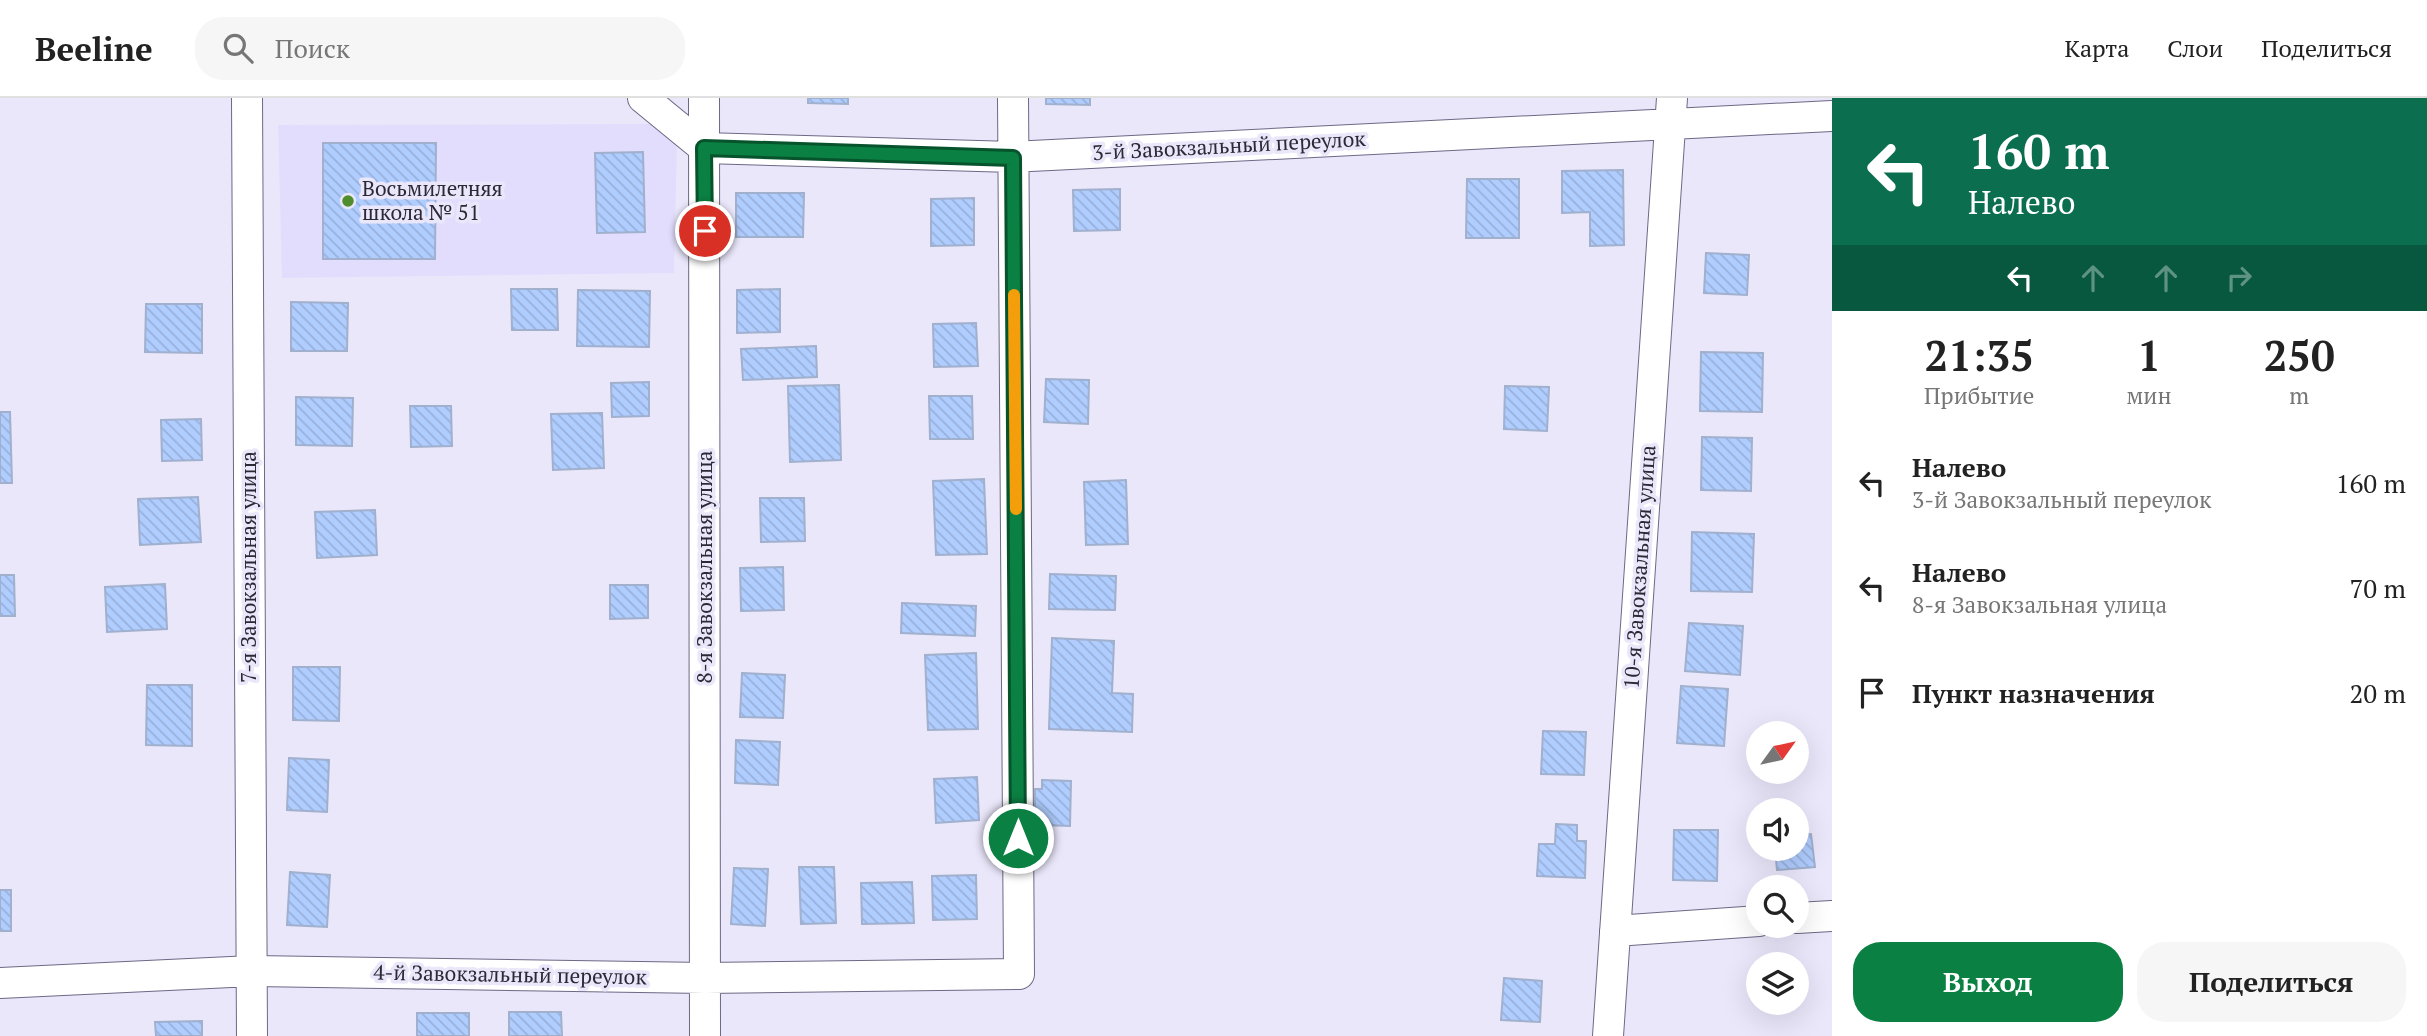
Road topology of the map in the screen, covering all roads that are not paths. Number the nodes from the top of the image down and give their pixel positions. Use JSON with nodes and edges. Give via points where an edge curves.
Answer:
{"nodes":[{"id":1,"x":247,"y":98,"type":"edge"},
{"id":2,"x":643,"y":98,"type":"edge"},
{"id":3,"x":704,"y":98,"type":"edge"},
{"id":4,"x":1013,"y":98,"type":"edge"},
{"id":5,"x":1672,"y":111,"type":"edge"},
{"id":6,"x":1832,"y":116,"type":"edge"},
{"id":7,"x":704,"y":148,"type":"junction"},
{"id":8,"x":1013,"y":158,"type":"junction"},
{"id":9,"x":1832,"y":916,"type":"edge"},
{"id":10,"x":1809,"y":917,"type":"edge"},
{"id":11,"x":1746,"y":922,"type":"edge"},
{"id":12,"x":1615,"y":931,"type":"junction"},
{"id":13,"x":252,"y":971,"type":"junction"},
{"id":14,"x":705,"y":978,"type":"junction"},
{"id":15,"x":0,"y":983,"type":"edge"},
{"id":16,"x":252,"y":1036,"type":"edge"},
{"id":17,"x":705,"y":1036,"type":"edge"},
{"id":18,"x":1608,"y":1036,"type":"edge"}],
"edges":[{"from":1,"to":13,"type":"street","name":"7-я Завокзальная улица"},
{"from":2,"to":7,"type":"street"},
{"from":3,"to":7,"type":"street","name":"8-я Завокзальная улица"},
{"from":4,"to":8,"type":"street"},
{"from":5,"to":6,"type":"street","name":"3-й Завокзальный переулок"},
{"from":5,"to":8,"type":"street","name":"3-й Завокзальный переулок"},
{"from":5,"to":12,"type":"street","name":"10-я Завокзальная улица"},
{"from":7,"to":8,"type":"street","name":"3-й Завокзальный переулок"},
{"from":7,"to":14,"type":"street","name":"8-я Завокзальная улица"},
{"from":8,"to":14,"type":"street","name":"4-й Завокзальный переулок","via":[[1019,974]]},
{"from":9,"to":10,"type":"street"},
{"from":11,"to":12,"type":"street"},
{"from":12,"to":18,"type":"street","name":"10-я Завокзальная улица"},
{"from":13,"to":14,"type":"street","name":"4-й Завокзальный переулок"},
{"from":13,"to":15,"type":"street","name":"4-й Завокзальный переулок"},
{"from":13,"to":16,"type":"street","name":"7-я Завокзальная улица"},
{"from":14,"to":17,"type":"street","name":"8-я Завокзальная улица"}]}
